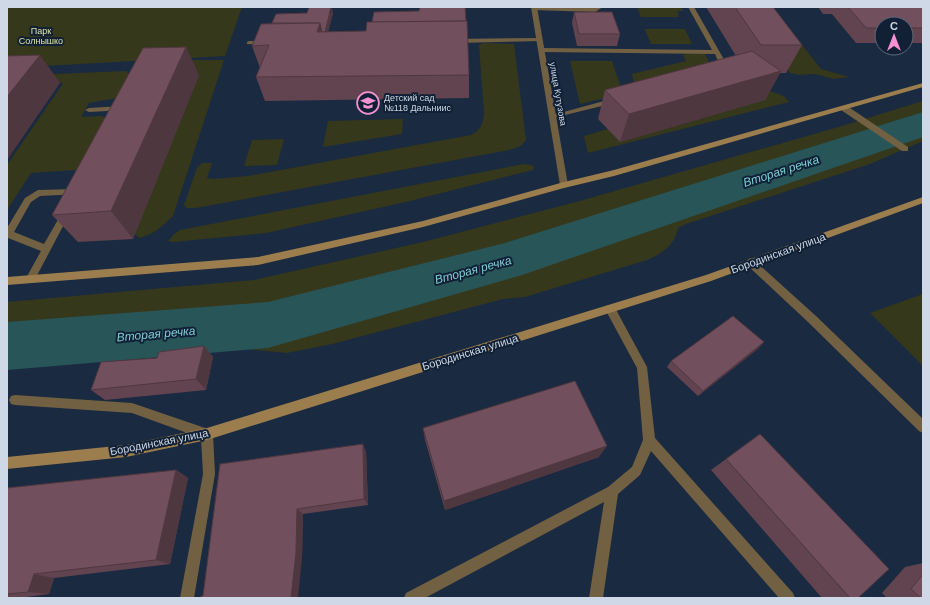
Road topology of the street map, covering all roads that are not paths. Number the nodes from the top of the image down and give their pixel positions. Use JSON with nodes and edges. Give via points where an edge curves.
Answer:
{"nodes":[{"id":1,"x":600,"y":7,"type":"edge"},
{"id":2,"x":691,"y":7,"type":"edge"},
{"id":3,"x":534,"y":8,"type":"edge"},
{"id":4,"x":540,"y":40,"type":"junction"},
{"id":5,"x":444,"y":41,"type":"edge"},
{"id":6,"x":249,"y":43,"type":"dead end"},
{"id":7,"x":272,"y":43,"type":"edge"},
{"id":8,"x":542,"y":50,"type":"junction"},
{"id":9,"x":717,"y":52,"type":"junction"},
{"id":10,"x":712,"y":74,"type":"edge"},
{"id":11,"x":923,"y":85,"type":"edge"},
{"id":12,"x":623,"y":98,"type":"edge"},
{"id":13,"x":844,"y":108,"type":"junction"},
{"id":14,"x":89,"y":110,"type":"dead end"},
{"id":15,"x":553,"y":116,"type":"junction"},
{"id":16,"x":115,"y":121,"type":"edge"},
{"id":17,"x":905,"y":149,"type":"dead end"},
{"id":18,"x":564,"y":185,"type":"junction"},
{"id":19,"x":923,"y":200,"type":"edge"},
{"id":20,"x":47,"y":249,"type":"junction"},
{"id":21,"x":750,"y":262,"type":"junction"},
{"id":22,"x":30,"y":280,"type":"junction"},
{"id":23,"x":7,"y":282,"type":"edge"},
{"id":24,"x":610,"y":309,"type":"junction"},
{"id":25,"x":15,"y":400,"type":"dead end"},
{"id":26,"x":923,"y":427,"type":"edge"},
{"id":27,"x":207,"y":434,"type":"junction"},
{"id":28,"x":649,"y":440,"type":"junction"},
{"id":29,"x":7,"y":463,"type":"edge"},
{"id":30,"x":612,"y":491,"type":"junction"},
{"id":31,"x":187,"y":598,"type":"edge"},
{"id":32,"x":411,"y":598,"type":"edge"},
{"id":33,"x":596,"y":598,"type":"edge"},
{"id":34,"x":788,"y":598,"type":"edge"}],
"edges":[{"from":1,"to":3,"type":"street","via":[[595,10]]},
{"from":2,"to":9,"type":"street"},
{"from":3,"to":4,"type":"street","name":"улица Кутузова"},
{"from":4,"to":5,"type":"street"},
{"from":4,"to":8,"type":"street","name":"улица Кутузова"},
{"from":6,"to":7,"type":"street"},
{"from":8,"to":9,"type":"street"},
{"from":8,"to":15,"type":"street","name":"улица Кутузова"},
{"from":9,"to":10,"type":"street","via":[[724,68]]},
{"from":11,"to":13,"type":"main road"},
{"from":12,"to":15,"type":"street"},
{"from":13,"to":17,"type":"street"},
{"from":13,"to":18,"type":"main road"},
{"from":14,"to":16,"type":"street","via":[[124,105]]},
{"from":15,"to":18,"type":"street","name":"улица Кутузова"},
{"from":18,"to":22,"type":"main road","via":[[423,224],[258,261]]},
{"from":19,"to":21,"type":"main road","name":"Бородинская улица"},
{"from":20,"to":20,"type":"street","via":[[11,236],[9,232],[28,200],[38,193],[75,196]]},
{"from":20,"to":22,"type":"street"},
{"from":21,"to":24,"type":"main road","name":"Бородинская улица"},
{"from":21,"to":26,"type":"street"},
{"from":22,"to":23,"type":"main road"},
{"from":24,"to":27,"type":"main road","name":"Бородинская улица"},
{"from":24,"to":28,"type":"street","via":[[642,367]]},
{"from":25,"to":27,"type":"street","via":[[132,408]]},
{"from":27,"to":29,"type":"main road","name":"Бородинская улица","via":[[126,451]]},
{"from":27,"to":31,"type":"street","via":[[209,474]]},
{"from":28,"to":30,"type":"street","via":[[636,471]]},
{"from":28,"to":34,"type":"street"},
{"from":30,"to":32,"type":"street"},
{"from":30,"to":33,"type":"street"}]}
